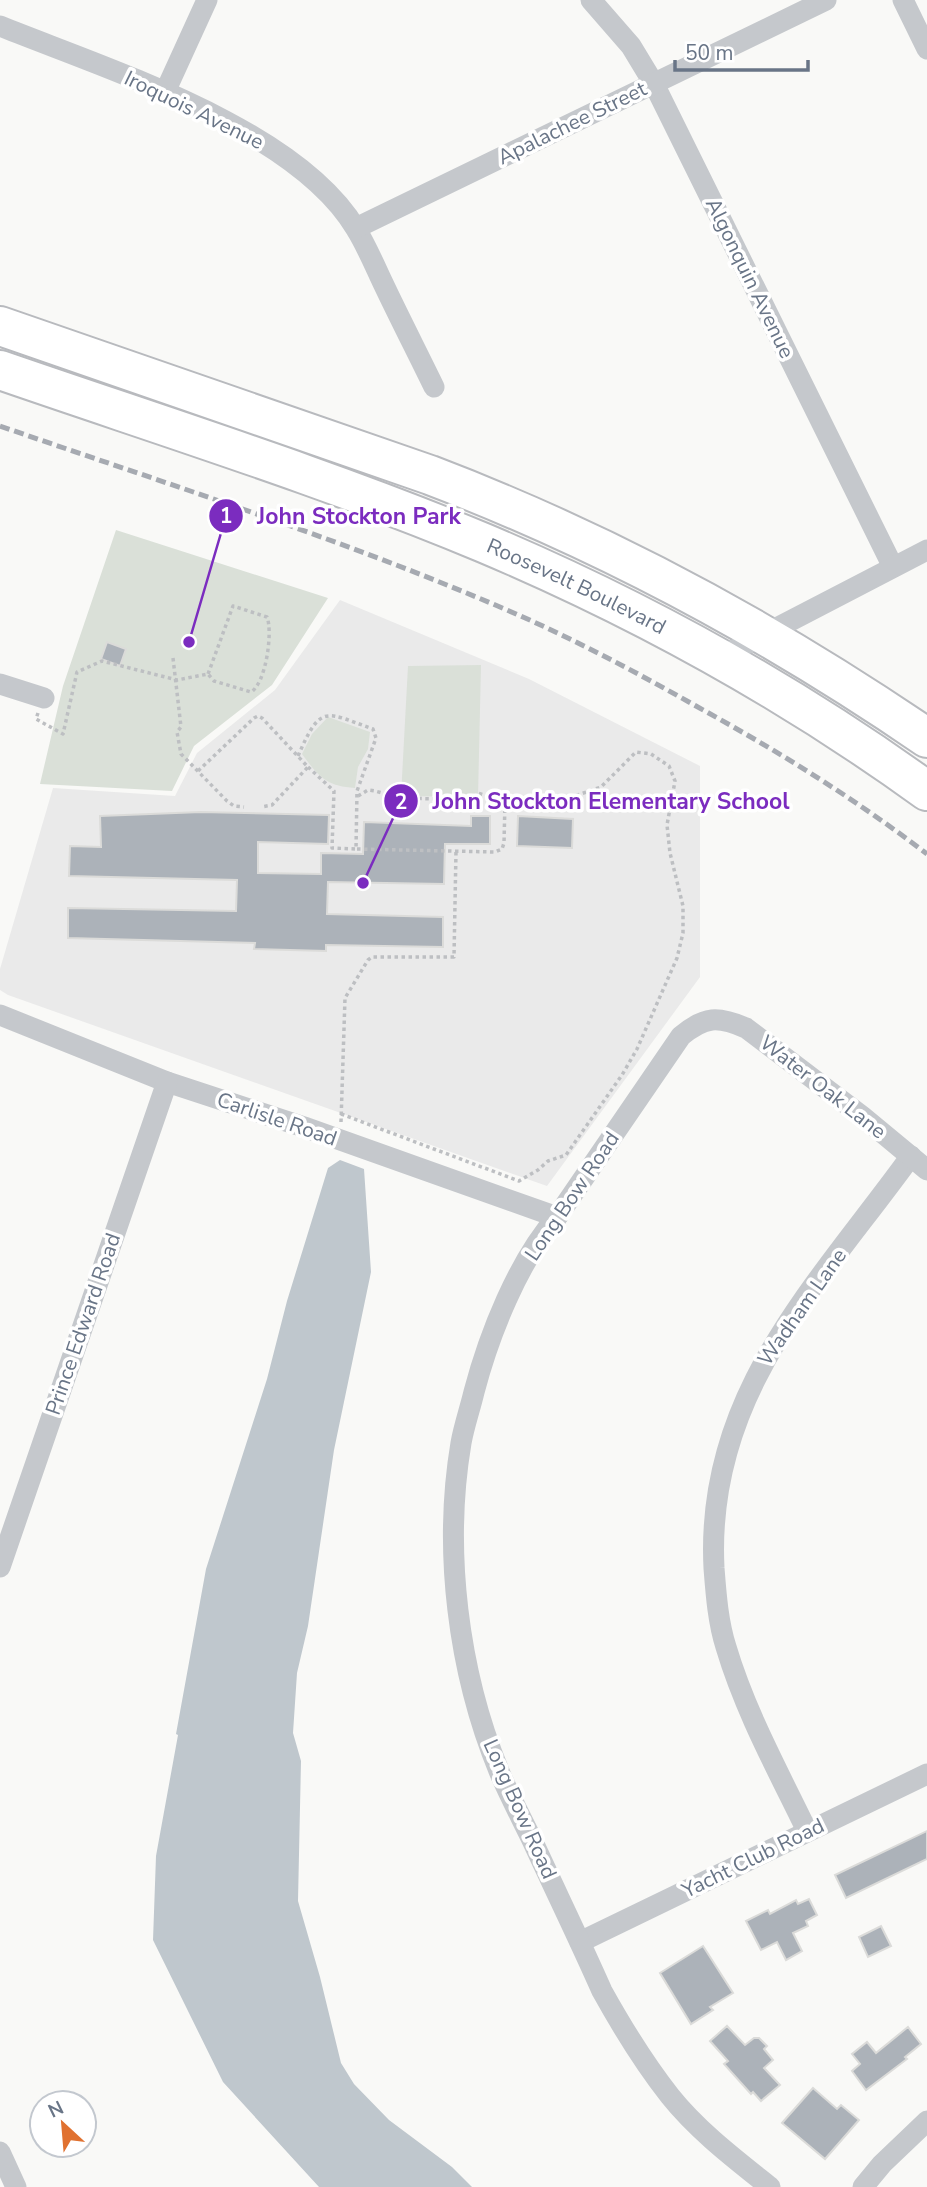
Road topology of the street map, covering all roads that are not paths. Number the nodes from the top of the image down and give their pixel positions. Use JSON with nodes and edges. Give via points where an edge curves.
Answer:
{"nodes":[{"id":1,"x":207,"y":0,"type":"edge"},
{"id":2,"x":591,"y":0,"type":"edge"},
{"id":3,"x":825,"y":0,"type":"edge"},
{"id":4,"x":903,"y":0,"type":"edge"},
{"id":5,"x":0,"y":26,"type":"edge"},
{"id":6,"x":927,"y":49,"type":"edge"},
{"id":7,"x":654,"y":83,"type":"junction"},
{"id":8,"x":164,"y":92,"type":"junction"},
{"id":9,"x":356,"y":228,"type":"junction"},
{"id":10,"x":0,"y":326,"type":"edge"},
{"id":11,"x":0,"y":370,"type":"edge"},
{"id":12,"x":434,"y":387,"type":"dead end"},
{"id":13,"x":927,"y":550,"type":"edge"},
{"id":14,"x":893,"y":567,"type":"junction"},
{"id":15,"x":764,"y":634,"type":"junction"},
{"id":16,"x":719,"y":658,"type":"junction"},
{"id":17,"x":0,"y":684,"type":"edge"},
{"id":18,"x":44,"y":698,"type":"road end"},
{"id":19,"x":927,"y":738,"type":"edge"},
{"id":20,"x":927,"y":791,"type":"edge"},
{"id":21,"x":0,"y":1015,"type":"edge"},
{"id":22,"x":711,"y":1019,"type":"joint"},
{"id":23,"x":167,"y":1082,"type":"junction"},
{"id":24,"x":919,"y":1163,"type":"edge"},
{"id":25,"x":557,"y":1217,"type":"junction"},
{"id":26,"x":0,"y":1567,"type":"edge"},
{"id":27,"x":927,"y":1774,"type":"edge"},
{"id":28,"x":807,"y":1831,"type":"junction"},
{"id":29,"x":580,"y":1942,"type":"junction"},
{"id":30,"x":927,"y":2121,"type":"edge"},
{"id":31,"x":0,"y":2152,"type":"edge"},
{"id":32,"x":16,"y":2187,"type":"edge"},
{"id":33,"x":770,"y":2187,"type":"edge"},
{"id":34,"x":863,"y":2187,"type":"edge"}],
"edges":[{"from":1,"to":8,"type":"street"},
{"from":2,"to":7,"type":"street","name":"Algonquin Avenue","via":[[631,46]]},
{"from":3,"to":7,"type":"street","name":"Apalachee Street"},
{"from":4,"to":6,"type":"street"},
{"from":5,"to":8,"type":"street","name":"Iroquois Avenue"},
{"from":7,"to":9,"type":"street","name":"Apalachee Street"},
{"from":7,"to":14,"type":"street","name":"Algonquin Avenue"},
{"from":8,"to":9,"type":"street","name":"Iroquois Avenue","via":[[258,138],[295,164],[329,194]]},
{"from":9,"to":12,"type":"street","name":"Iroquois Avenue"},
{"from":10,"to":15,"type":"highway","name":"Roosevelt Boulevard","via":[[486,496],[653,574]]},
{"from":11,"to":16,"type":"highway","name":"Roosevelt Boulevard","via":[[486,544],[621,606]]},
{"from":13,"to":14,"type":"street"},
{"from":14,"to":15,"type":"street"},
{"from":15,"to":16,"type":"street"},
{"from":15,"to":19,"type":"highway","name":"Roosevelt Boulevard"},
{"from":16,"to":20,"type":"highway","name":"Roosevelt Boulevard","via":[[820,718]]},
{"from":17,"to":18,"type":"street"},
{"from":21,"to":23,"type":"street","name":"Carlisle Road"},
{"from":22,"to":24,"type":"street","name":"Water Oak Lane","via":[[746,1028]]},
{"from":22,"to":25,"type":"street","name":"Long Bow Road","via":[[681,1036]]},
{"from":23,"to":25,"type":"street","name":"Carlisle Road"},
{"from":23,"to":26,"type":"street","name":"Prince Edward Road"},
{"from":24,"to":28,"type":"street","name":"Wadham Lane","via":[[788,1322],[736,1419],[719,1483],[713,1542],[725,1643],[740,1691]]},
{"from":25,"to":29,"type":"street","name":"Long Bow Road","via":[[540,1237],[504,1306],[480,1370],[461,1443],[455,1572],[460,1630],[486,1734]]},
{"from":27,"to":28,"type":"street","name":"Yacht Club Road"},
{"from":28,"to":29,"type":"street","name":"Yacht Club Road"},
{"from":29,"to":33,"type":"street","name":"Long Bow Road","via":[[621,2025],[671,2096],[730,2155]]},
{"from":30,"to":34,"type":"street"},
{"from":31,"to":32,"type":"street"}]}
